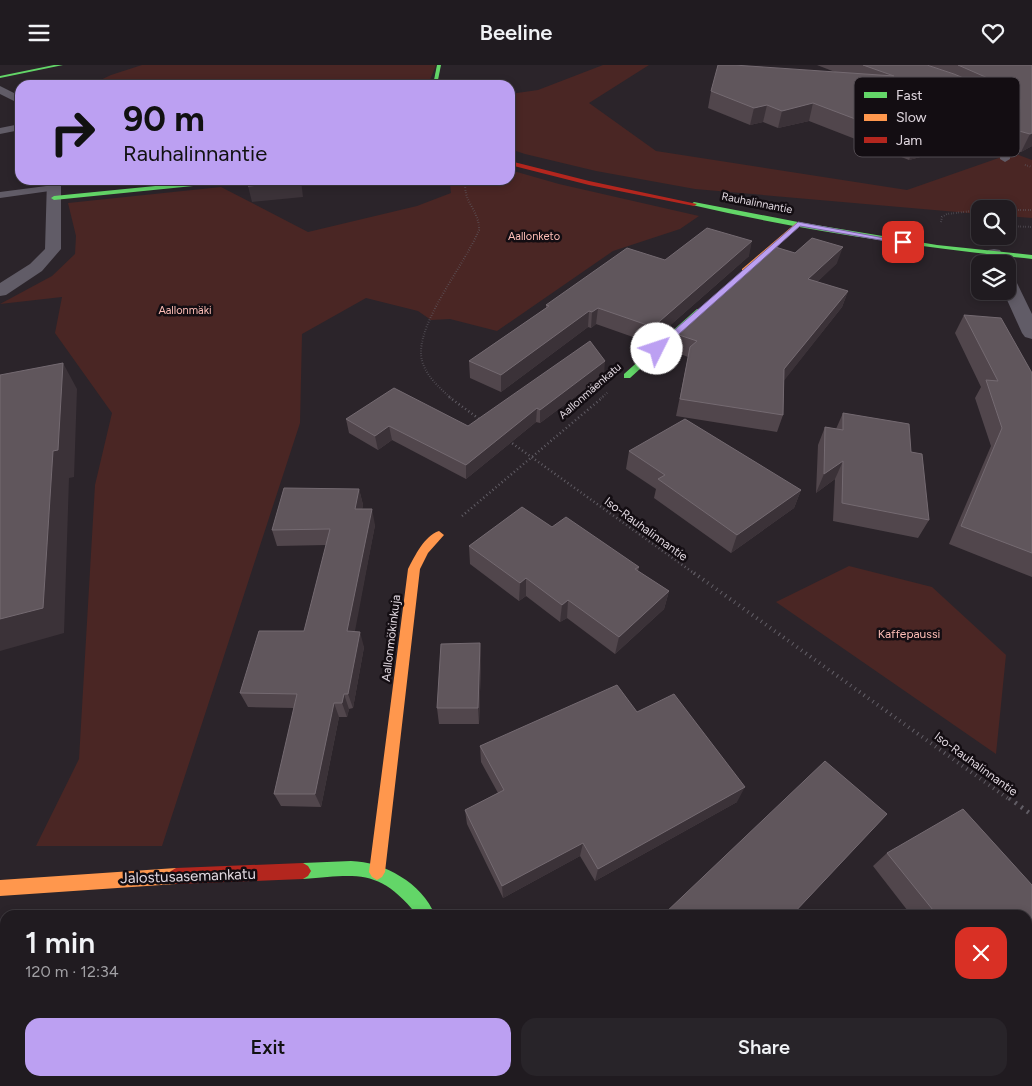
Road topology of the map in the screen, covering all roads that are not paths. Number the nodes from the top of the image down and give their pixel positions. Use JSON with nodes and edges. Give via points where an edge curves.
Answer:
{"nodes":[{"id":1,"x":61,"y":65,"type":"edge"},
{"id":2,"x":439,"y":65,"type":"edge"},
{"id":3,"x":0,"y":77,"type":"edge"},
{"id":4,"x":436,"y":80,"type":"edge"},
{"id":5,"x":2,"y":92,"type":"edge"},
{"id":6,"x":15,"y":98,"type":"edge"},
{"id":7,"x":15,"y":128,"type":"edge"},
{"id":8,"x":0,"y":131,"type":"edge"},
{"id":9,"x":515,"y":164,"type":"edge"},
{"id":10,"x":134,"y":185,"type":"edge"},
{"id":11,"x":54,"y":189,"type":"edge"},
{"id":12,"x":0,"y":195,"type":"edge"},
{"id":13,"x":798,"y":224,"type":"junction"},
{"id":14,"x":974,"y":255,"type":"edge"},
{"id":15,"x":1032,"y":257,"type":"edge"},
{"id":16,"x":1016,"y":258,"type":"edge"},
{"id":17,"x":738,"y":278,"type":"edge"},
{"id":18,"x":0,"y":291,"type":"edge"},
{"id":19,"x":1016,"y":300,"type":"edge"},
{"id":20,"x":709,"y":304,"type":"edge"},
{"id":21,"x":1032,"y":333,"type":"edge"},
{"id":22,"x":628,"y":376,"type":"road end"},
{"id":23,"x":439,"y":535,"type":"road end"},
{"id":24,"x":376,"y":872,"type":"junction"},
{"id":25,"x":0,"y":888,"type":"edge"},
{"id":26,"x":423,"y":910,"type":"edge"}],
"edges":[{"from":1,"to":3,"type":"street"},
{"from":2,"to":4,"type":"street"},
{"from":5,"to":6,"type":"street"},
{"from":7,"to":8,"type":"lane"},
{"from":9,"to":13,"type":"street","name":"Rauhalinnantie","via":[[589,183]]},
{"from":10,"to":11,"type":"street"},
{"from":11,"to":12,"type":"lane"},
{"from":11,"to":18,"type":"street","via":[[53,249],[36,268]]},
{"from":13,"to":14,"type":"street","name":"Rauhalinnantie"},
{"from":13,"to":17,"type":"street"},
{"from":15,"to":16,"type":"street","name":"Rauhalinnantie"},
{"from":19,"to":21,"type":"street"},
{"from":20,"to":22,"type":"street","name":"Aallonmäenkatu"},
{"from":23,"to":24,"type":"street","name":"Aallonmökinkuja","via":[[424,550],[412,577]]},
{"from":24,"to":25,"type":"street","name":"Jalostusasemankatu","via":[[343,869],[113,879]]},
{"from":24,"to":26,"type":"street","via":[[411,894]]}]}
